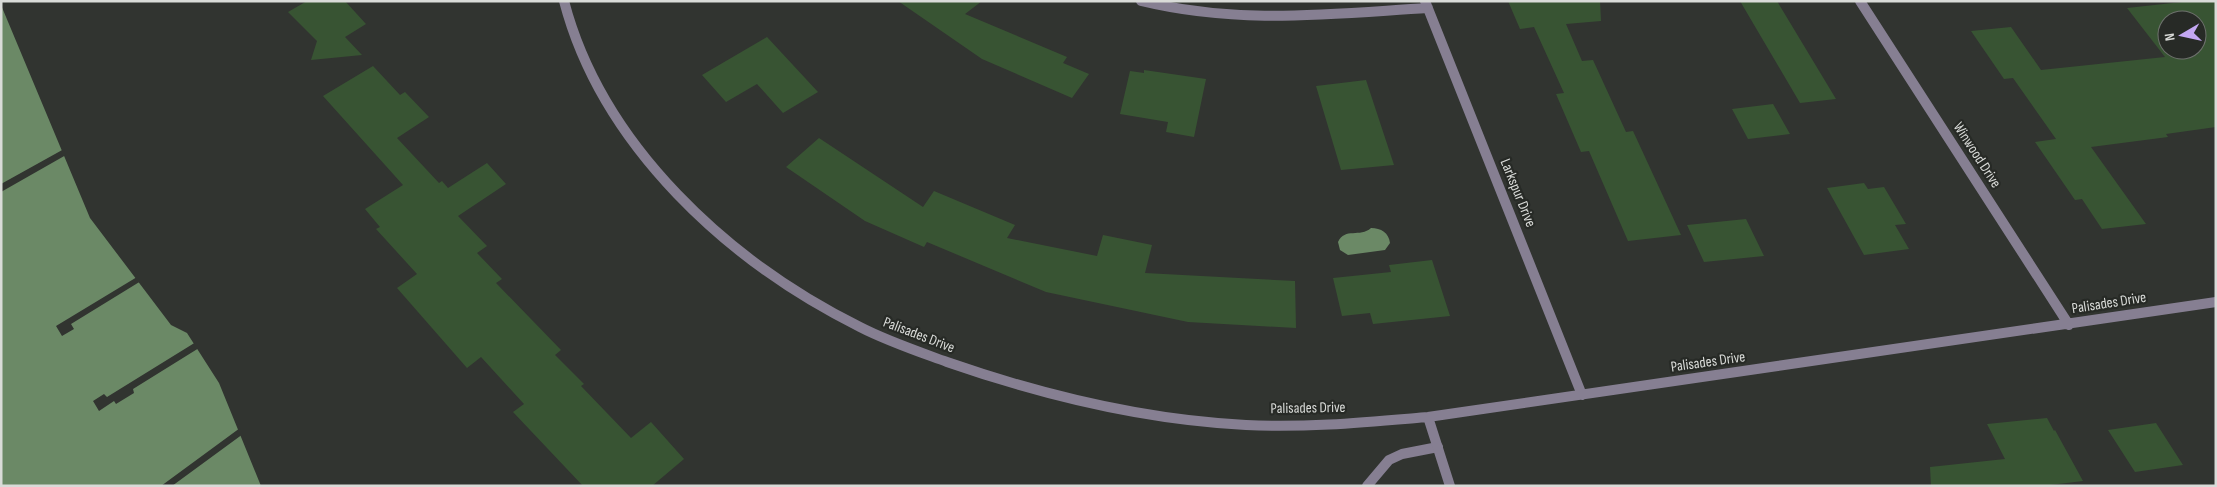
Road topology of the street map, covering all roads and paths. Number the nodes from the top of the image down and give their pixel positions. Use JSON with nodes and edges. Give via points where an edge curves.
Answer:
{"nodes":[{"id":1,"x":564,"y":1,"type":"edge"},
{"id":2,"x":1141,"y":1,"type":"edge"},
{"id":3,"x":1860,"y":1,"type":"edge"},
{"id":4,"x":1427,"y":5,"type":"edge"},
{"id":5,"x":2216,"y":302,"type":"edge"},
{"id":6,"x":2069,"y":325,"type":"junction"},
{"id":7,"x":1582,"y":396,"type":"junction"},
{"id":8,"x":1428,"y":417,"type":"junction"},
{"id":9,"x":1438,"y":447,"type":"junction"},
{"id":10,"x":1367,"y":486,"type":"edge"},
{"id":11,"x":1450,"y":486,"type":"edge"}],
"edges":[{"from":1,"to":8,"type":"street","name":"Palisades Drive","via":[[589,74],[629,138],[670,189],[726,241],[850,322],[896,344],[1009,382],[1081,400],[1163,415],[1223,423],[1282,424]]},
{"from":2,"to":4,"type":"street","via":[[1186,11],[1253,17]]},
{"from":3,"to":6,"type":"street","name":"Winwood Drive"},
{"from":4,"to":7,"type":"street","name":"Larkspur Drive"},
{"from":5,"to":6,"type":"street","name":"Palisades Drive"},
{"from":6,"to":7,"type":"street","name":"Palisades Drive"},
{"from":7,"to":8,"type":"street","name":"Palisades Drive"},
{"from":8,"to":9,"type":"street"},
{"from":9,"to":10,"type":"street","via":[[1389,460]]},
{"from":9,"to":11,"type":"street"}]}
